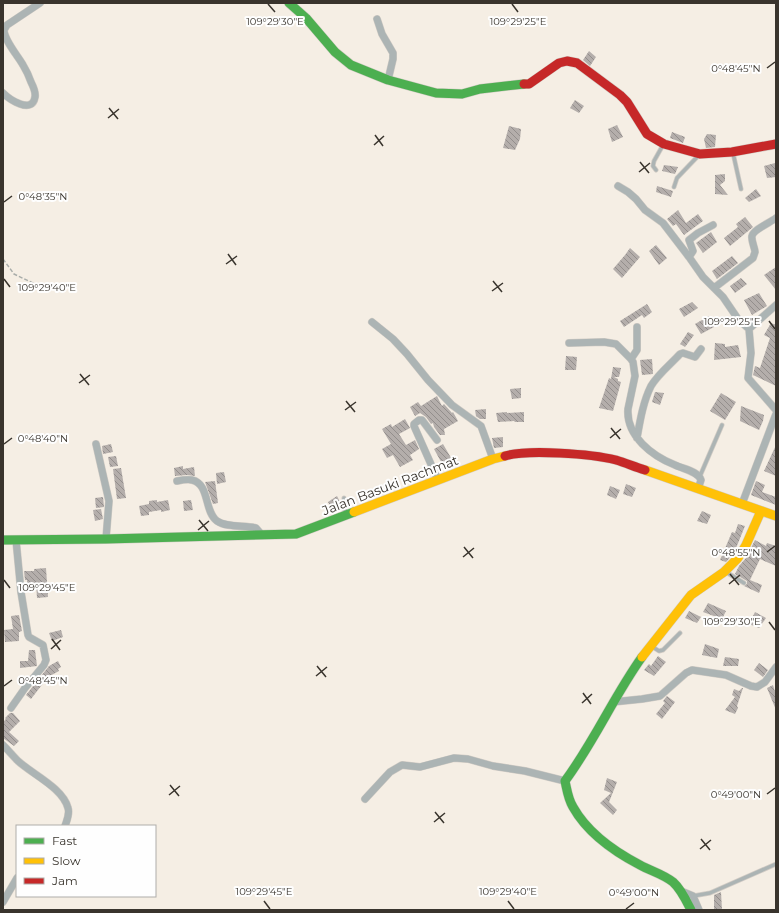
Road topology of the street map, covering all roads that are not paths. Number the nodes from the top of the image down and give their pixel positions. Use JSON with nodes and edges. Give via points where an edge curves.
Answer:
{"nodes":[{"id":1,"x":40,"y":3,"type":"edge"},
{"id":2,"x":289,"y":3,"type":"edge"},
{"id":3,"x":377,"y":18,"type":"dead end"},
{"id":4,"x":388,"y":80,"type":"junction"},
{"id":5,"x":3,"y":93,"type":"edge"},
{"id":6,"x":664,"y":144,"type":"junction"},
{"id":7,"x":776,"y":144,"type":"edge"},
{"id":8,"x":732,"y":152,"type":"junction"},
{"id":9,"x":700,"y":154,"type":"junction"},
{"id":10,"x":656,"y":170,"type":"dead end"},
{"id":11,"x":618,"y":186,"type":"dead end"},
{"id":12,"x":674,"y":187,"type":"dead end"},
{"id":13,"x":741,"y":189,"type":"dead end"},
{"id":14,"x":776,"y":218,"type":"edge"},
{"id":15,"x":713,"y":225,"type":"dead end"},
{"id":16,"x":690,"y":257,"type":"junction"},
{"id":17,"x":714,"y":288,"type":"junction"},
{"id":18,"x":776,"y":305,"type":"edge"},
{"id":19,"x":372,"y":322,"type":"dead end"},
{"id":20,"x":637,"y":327,"type":"dead end"},
{"id":21,"x":749,"y":329,"type":"junction"},
{"id":22,"x":569,"y":343,"type":"dead end"},
{"id":23,"x":701,"y":349,"type":"dead end"},
{"id":24,"x":631,"y":359,"type":"junction"},
{"id":25,"x":776,"y":410,"type":"edge"},
{"id":26,"x":776,"y":414,"type":"edge"},
{"id":27,"x":722,"y":425,"type":"dead end"},
{"id":28,"x":637,"y":438,"type":"junction"},
{"id":29,"x":437,"y":440,"type":"dead end"},
{"id":30,"x":96,"y":444,"type":"dead end"},
{"id":31,"x":493,"y":459,"type":"junction"},
{"id":32,"x":700,"y":476,"type":"junction"},
{"id":33,"x":438,"y":480,"type":"junction"},
{"id":34,"x":177,"y":481,"type":"dead end"},
{"id":35,"x":698,"y":489,"type":"junction"},
{"id":36,"x":344,"y":498,"type":"dead end"},
{"id":37,"x":742,"y":504,"type":"junction"},
{"id":38,"x":761,"y":511,"type":"junction"},
{"id":39,"x":349,"y":515,"type":"junction"},
{"id":40,"x":776,"y":516,"type":"edge"},
{"id":41,"x":262,"y":535,"type":"junction"},
{"id":42,"x":106,"y":539,"type":"junction"},
{"id":43,"x":3,"y":540,"type":"edge"},
{"id":44,"x":16,"y":540,"type":"junction"},
{"id":45,"x":725,"y":571,"type":"junction"},
{"id":46,"x":744,"y":583,"type":"dead end"},
{"id":47,"x":680,"y":633,"type":"dead end"},
{"id":48,"x":650,"y":646,"type":"junction"},
{"id":49,"x":776,"y":667,"type":"edge"},
{"id":50,"x":612,"y":702,"type":"junction"},
{"id":51,"x":11,"y":708,"type":"dead end"},
{"id":52,"x":3,"y":745,"type":"edge"},
{"id":53,"x":565,"y":781,"type":"junction"},
{"id":54,"x":365,"y":799,"type":"dead end"},
{"id":55,"x":65,"y":825,"type":"edge"},
{"id":56,"x":776,"y":864,"type":"edge"},
{"id":57,"x":16,"y":880,"type":"edge"},
{"id":58,"x":681,"y":891,"type":"junction"},
{"id":59,"x":693,"y":896,"type":"junction"},
{"id":60,"x":3,"y":902,"type":"edge"},
{"id":61,"x":691,"y":910,"type":"edge"},
{"id":62,"x":699,"y":910,"type":"edge"}],
"edges":[{"from":1,"to":5,"type":"street","via":[[7,25],[4,30],[6,38],[24,66],[35,94],[34,99],[30,104],[24,105]]},
{"from":2,"to":4,"type":"main road","via":[[345,61]]},
{"from":3,"to":4,"type":"street","via":[[393,54]]},
{"from":4,"to":6,"type":"main road","via":[[436,93],[462,94],[480,89],[529,84],[559,64],[572,61],[620,95],[647,134]]},
{"from":6,"to":9,"type":"main road"},
{"from":6,"to":10,"type":"lane","via":[[654,161],[653,166]]},
{"from":7,"to":8,"type":"main road"},
{"from":8,"to":9,"type":"main road"},
{"from":8,"to":13,"type":"lane"},
{"from":9,"to":12,"type":"lane","via":[[677,178]]},
{"from":11,"to":16,"type":"street","via":[[663,223]]},
{"from":14,"to":17,"type":"street","via":[[752,235],[756,252],[753,258]]},
{"from":15,"to":16,"type":"street","via":[[689,240],[693,251]]},
{"from":16,"to":17,"type":"street"},
{"from":17,"to":21,"type":"street"},
{"from":18,"to":21,"type":"street"},
{"from":19,"to":31,"type":"street","via":[[407,354],[452,405],[481,426]]},
{"from":20,"to":24,"type":"street","via":[[637,350]]},
{"from":21,"to":25,"type":"street","via":[[751,353],[748,378]]},
{"from":22,"to":24,"type":"street","via":[[616,344]]},
{"from":23,"to":28,"type":"street","via":[[695,357],[683,352],[680,354],[656,379],[647,396]]},
{"from":24,"to":28,"type":"street","via":[[635,376],[628,415]]},
{"from":26,"to":37,"type":"street"},
{"from":27,"to":32,"type":"lane"},
{"from":28,"to":32,"type":"street","via":[[673,465]]},
{"from":29,"to":33,"type":"street","via":[[422,420],[414,424]]},
{"from":30,"to":42,"type":"street","via":[[109,501]]},
{"from":31,"to":33,"type":"main road","name":"Jalan Basuki Rachmat"},
{"from":31,"to":35,"type":"main road","name":"Jalan Basuki Rachmat","via":[[512,454],[534,453],[608,458]]},
{"from":32,"to":35,"type":"street"},
{"from":33,"to":39,"type":"main road","name":"Jalan Basuki Rachmat"},
{"from":34,"to":41,"type":"street","via":[[193,480],[200,484],[212,516],[216,520],[230,525],[256,528]]},
{"from":35,"to":37,"type":"main road","name":"Jalan Basuki Rachmat"},
{"from":36,"to":39,"type":"lane","via":[[344,509]]},
{"from":37,"to":38,"type":"main road","name":"Jalan Basuki Rachmat"},
{"from":38,"to":40,"type":"main road","name":"Jalan Basuki Rachmat"},
{"from":38,"to":45,"type":"main road","via":[[738,559]]},
{"from":39,"to":41,"type":"main road","name":"Jalan Basuki Rachmat","via":[[296,534]]},
{"from":41,"to":42,"type":"main road","name":"Jalan Basuki Rachmat"},
{"from":42,"to":44,"type":"main road","name":"Jalan Basuki Rachmat"},
{"from":43,"to":44,"type":"main road","name":"Jalan Basuki Rachmat"},
{"from":44,"to":51,"type":"street","via":[[28,634],[43,645],[46,660]]},
{"from":45,"to":46,"type":"lane"},
{"from":45,"to":48,"type":"main road","via":[[691,595]]},
{"from":47,"to":48,"type":"lane","via":[[663,650],[659,651]]},
{"from":48,"to":50,"type":"main road"},
{"from":49,"to":50,"type":"street","via":[[765,682],[757,687],[726,675],[692,670],[660,696]]},
{"from":50,"to":53,"type":"main road"},
{"from":52,"to":55,"type":"street","via":[[18,761],[50,784],[60,795],[68,807]]},
{"from":53,"to":54,"type":"street","via":[[493,766],[468,758],[454,758],[420,767],[402,765],[390,772]]},
{"from":53,"to":58,"type":"main road","via":[[572,806],[602,840],[639,864],[672,881]]},
{"from":56,"to":59,"type":"lane","via":[[710,893]]},
{"from":57,"to":60,"type":"street"},
{"from":58,"to":59,"type":"street"},
{"from":58,"to":61,"type":"main road"},
{"from":59,"to":62,"type":"street"}]}
